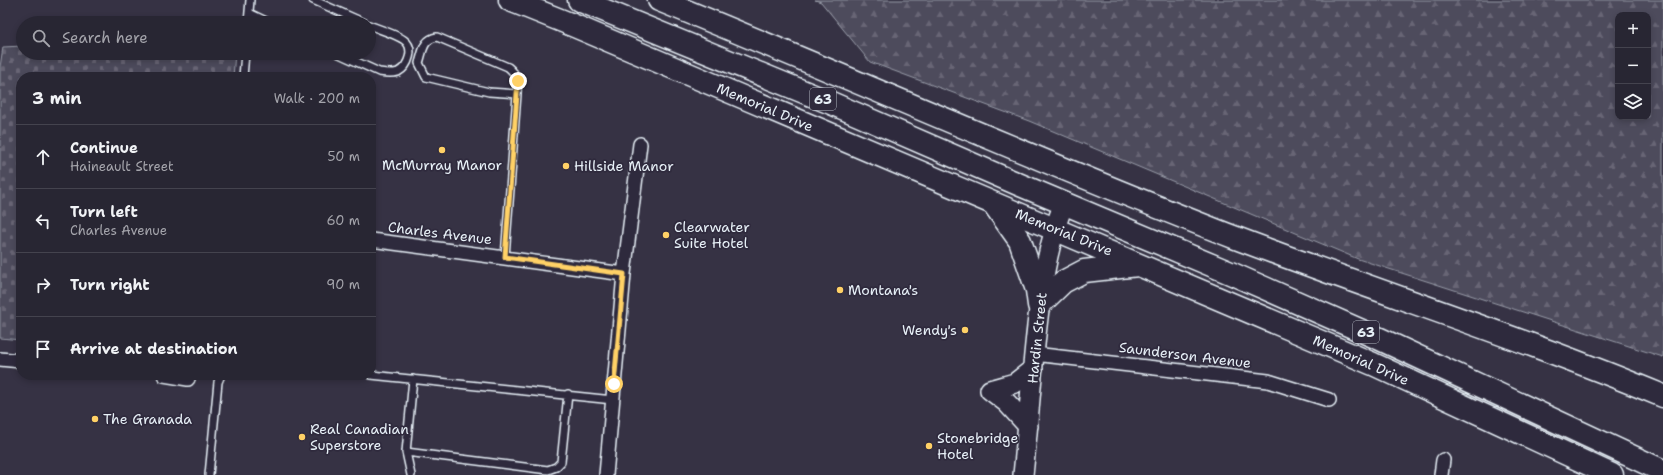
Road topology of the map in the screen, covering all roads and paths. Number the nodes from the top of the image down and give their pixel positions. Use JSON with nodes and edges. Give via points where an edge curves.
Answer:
{"nodes":[{"id":1,"x":250,"y":0,"type":"edge"},
{"id":2,"x":313,"y":0,"type":"edge"},
{"id":3,"x":510,"y":0,"type":"edge"},
{"id":4,"x":579,"y":0,"type":"edge"},
{"id":5,"x":659,"y":0,"type":"edge"},
{"id":6,"x":249,"y":13,"type":"junction"},
{"id":7,"x":249,"y":16,"type":"edge"},
{"id":8,"x":255,"y":16,"type":"edge"},
{"id":9,"x":349,"y":16,"type":"edge"},
{"id":10,"x":376,"y":28,"type":"edge"},
{"id":11,"x":245,"y":60,"type":"edge"},
{"id":12,"x":352,"y":60,"type":"edge"},
{"id":13,"x":244,"y":72,"type":"edge"},
{"id":14,"x":517,"y":94,"type":"junction"},
{"id":15,"x":640,"y":144,"type":"dead end"},
{"id":16,"x":993,"y":203,"type":"junction"},
{"id":17,"x":1064,"y":203,"type":"junction"},
{"id":18,"x":1054,"y":228,"type":"junction"},
{"id":19,"x":376,"y":241,"type":"edge"},
{"id":20,"x":505,"y":257,"type":"junction"},
{"id":21,"x":1140,"y":264,"type":"junction"},
{"id":22,"x":624,"y":274,"type":"junction"},
{"id":23,"x":1040,"y":305,"type":"junction"},
{"id":24,"x":0,"y":359,"type":"edge"},
{"id":25,"x":16,"y":361,"type":"edge"},
{"id":26,"x":1034,"y":362,"type":"junction"},
{"id":27,"x":376,"y":375,"type":"edge"},
{"id":28,"x":413,"y":379,"type":"junction"},
{"id":29,"x":219,"y":380,"type":"edge"},
{"id":30,"x":568,"y":394,"type":"junction"},
{"id":31,"x":1663,"y":396,"type":"edge"},
{"id":32,"x":613,"y":400,"type":"junction"},
{"id":33,"x":1329,"y":400,"type":"dead end"},
{"id":34,"x":1028,"y":426,"type":"junction"},
{"id":35,"x":406,"y":452,"type":"junction"},
{"id":36,"x":1443,"y":460,"type":"dead end"},
{"id":37,"x":1663,"y":471,"type":"edge"},
{"id":38,"x":210,"y":475,"type":"edge"},
{"id":39,"x":411,"y":475,"type":"edge"},
{"id":40,"x":606,"y":475,"type":"edge"},
{"id":41,"x":1024,"y":475,"type":"edge"},
{"id":42,"x":1441,"y":475,"type":"edge"},
{"id":43,"x":1612,"y":475,"type":"edge"}],
"edges":[{"from":1,"to":6,"type":"lane"},
{"from":2,"to":9,"type":"lane"},
{"from":3,"to":16,"type":"highway","name":"Memorial Drive","number":"63"},
{"from":4,"to":17,"type":"highway","name":"Memorial Drive","number":"63","via":[[831,103]]},
{"from":5,"to":31,"type":"highway","via":[[1123,194],[1330,273],[1583,363]]},
{"from":6,"to":7,"type":"lane"},
{"from":6,"to":8,"type":"lane"},
{"from":10,"to":12,"type":"lane","via":[[404,40],[407,44],[411,53],[403,68],[387,74]]},
{"from":11,"to":13,"type":"lane"},
{"from":14,"to":14,"type":"lane","via":[[518,81],[508,67],[437,37],[426,42],[419,63],[426,77],[489,92]]},
{"from":14,"to":20,"type":"lane"},
{"from":15,"to":22,"type":"street"},
{"from":16,"to":18,"type":"highway","name":"Memorial Drive","number":"63"},
{"from":16,"to":23,"type":"highway","via":[[1020,241]]},
{"from":17,"to":18,"type":"main road","name":"Hardin Street"},
{"from":17,"to":37,"type":"highway","name":"Memorial Drive","number":"63","via":[[1380,339]]},
{"from":18,"to":21,"type":"highway","name":"Memorial Drive","number":"63"},
{"from":18,"to":23,"type":"main road","name":"Hardin Street"},
{"from":19,"to":20,"type":"street","name":"Charles Avenue"},
{"from":20,"to":22,"type":"street","name":"Charles Avenue"},
{"from":21,"to":23,"type":"highway","via":[[1084,271],[1063,282]]},
{"from":21,"to":43,"type":"highway","name":"Memorial Drive","number":"63","via":[[1373,364]]},
{"from":22,"to":32,"type":"street"},
{"from":23,"to":26,"type":"main road","name":"Hardin Street"},
{"from":24,"to":25,"type":"street"},
{"from":26,"to":33,"type":"street","name":"Saunderson Avenue","via":[[1268,381]]},
{"from":26,"to":34,"type":"main road","name":"Hardin Street"},
{"from":26,"to":34,"type":"main road","via":[[1015,383],[990,390],[1007,403]]},
{"from":27,"to":28,"type":"lane"},
{"from":28,"to":30,"type":"lane"},
{"from":28,"to":35,"type":"lane"},
{"from":29,"to":38,"type":"lane"},
{"from":30,"to":32,"type":"lane"},
{"from":30,"to":35,"type":"lane","via":[[561,462],[548,470]]},
{"from":32,"to":40,"type":"street"},
{"from":34,"to":41,"type":"main road","name":"Hardin Street"},
{"from":35,"to":39,"type":"lane"},
{"from":36,"to":42,"type":"street"}]}
